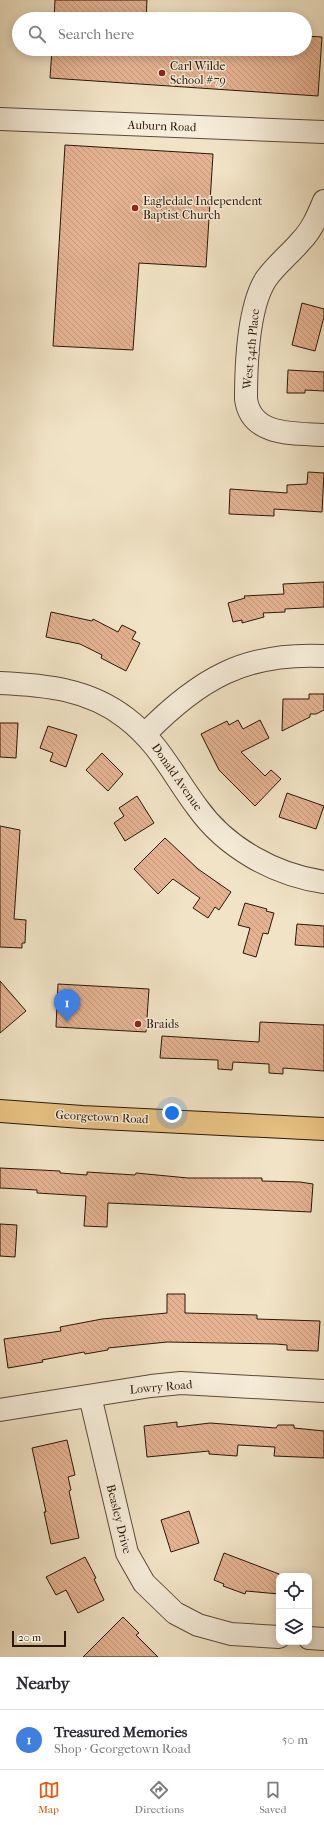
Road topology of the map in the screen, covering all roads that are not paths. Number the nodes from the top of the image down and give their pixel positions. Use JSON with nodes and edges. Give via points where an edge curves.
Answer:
{"nodes":[{"id":1,"x":0,"y":119,"type":"edge"},
{"id":2,"x":324,"y":132,"type":"edge"},
{"id":3,"x":324,"y":201,"type":"edge"},
{"id":4,"x":324,"y":435,"type":"edge"},
{"id":5,"x":324,"y":656,"type":"edge"},
{"id":6,"x":0,"y":683,"type":"edge"},
{"id":7,"x":145,"y":734,"type":"junction"},
{"id":8,"x":324,"y":882,"type":"edge"},
{"id":9,"x":0,"y":1111,"type":"edge"},
{"id":10,"x":324,"y":1129,"type":"edge"},
{"id":11,"x":324,"y":1391,"type":"edge"},
{"id":12,"x":90,"y":1396,"type":"junction"},
{"id":13,"x":0,"y":1410,"type":"edge"},
{"id":14,"x":276,"y":1637,"type":"edge"},
{"id":15,"x":312,"y":1638,"type":"edge"},
{"id":16,"x":324,"y":1639,"type":"edge"}],
"edges":[{"from":1,"to":2,"type":"street","name":"Auburn Road"},
{"from":3,"to":4,"type":"street","name":"West 34th Place","via":[[310,230],[274,269],[256,298],[252,316],[246,399],[256,420],[268,429],[276,432]]},
{"from":5,"to":7,"type":"street","via":[[275,658],[227,672],[183,698]]},
{"from":6,"to":7,"type":"street","name":"Donald Avenue","via":[[49,686],[90,697],[119,713]]},
{"from":7,"to":8,"type":"street","name":"Donald Avenue","via":[[168,762],[197,808],[232,844],[276,869]]},
{"from":9,"to":10,"type":"main road","name":"Georgetown Road"},
{"from":11,"to":12,"type":"street","name":"Lowry Road","via":[[180,1383]]},
{"from":12,"to":13,"type":"street","name":"Lowry Road"},
{"from":12,"to":14,"type":"street","name":"Beasley Drive","via":[[127,1553],[144,1583],[175,1613],[198,1625],[231,1634]]},
{"from":15,"to":16,"type":"street"}]}
